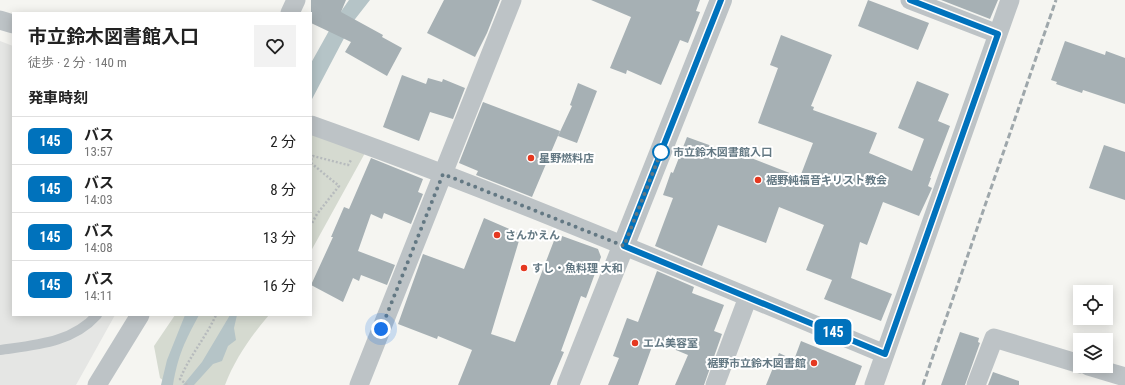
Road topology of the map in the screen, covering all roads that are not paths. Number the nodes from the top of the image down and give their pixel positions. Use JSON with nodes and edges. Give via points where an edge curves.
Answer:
{"nodes":[{"id":1,"x":296,"y":0,"type":"edge"},
{"id":2,"x":512,"y":0,"type":"edge"},
{"id":3,"x":721,"y":0,"type":"edge"},
{"id":4,"x":910,"y":0,"type":"edge"},
{"id":5,"x":1010,"y":0,"type":"edge"},
{"id":6,"x":290,"y":12,"type":"edge"},
{"id":7,"x":0,"y":20,"type":"edge"},
{"id":8,"x":12,"y":24,"type":"edge"},
{"id":9,"x":998,"y":34,"type":"junction"},
{"id":10,"x":312,"y":125,"type":"edge"},
{"id":11,"x":443,"y":174,"type":"junction"},
{"id":12,"x":624,"y":246,"type":"junction"},
{"id":13,"x":748,"y":297,"type":"junction"},
{"id":14,"x":96,"y":316,"type":"edge"},
{"id":15,"x":139,"y":316,"type":"edge"},
{"id":16,"x":0,"y":350,"type":"edge"},
{"id":17,"x":885,"y":354,"type":"junction"},
{"id":18,"x":1073,"y":362,"type":"edge"},
{"id":19,"x":1112,"y":373,"type":"edge"},
{"id":20,"x":1125,"y":377,"type":"edge"},
{"id":21,"x":97,"y":385,"type":"edge"},
{"id":22,"x":359,"y":385,"type":"edge"},
{"id":23,"x":568,"y":385,"type":"edge"},
{"id":24,"x":715,"y":385,"type":"edge"},
{"id":25,"x":874,"y":385,"type":"edge"},
{"id":26,"x":976,"y":385,"type":"edge"}],
"edges":[{"from":1,"to":6,"type":"street"},
{"from":2,"to":11,"type":"street"},
{"from":3,"to":12,"type":"street"},
{"from":4,"to":9,"type":"street"},
{"from":5,"to":9,"type":"street"},
{"from":7,"to":8,"type":"street"},
{"from":9,"to":17,"type":"street"},
{"from":10,"to":11,"type":"street"},
{"from":11,"to":12,"type":"street"},
{"from":11,"to":22,"type":"street"},
{"from":12,"to":13,"type":"street"},
{"from":12,"to":23,"type":"street"},
{"from":13,"to":17,"type":"street"},
{"from":13,"to":24,"type":"street"},
{"from":14,"to":16,"type":"lane","via":[[71,336],[58,341]]},
{"from":15,"to":21,"type":"street"},
{"from":17,"to":25,"type":"street"},
{"from":18,"to":26,"type":"street","via":[[994,338]]},
{"from":19,"to":20,"type":"street"}]}
